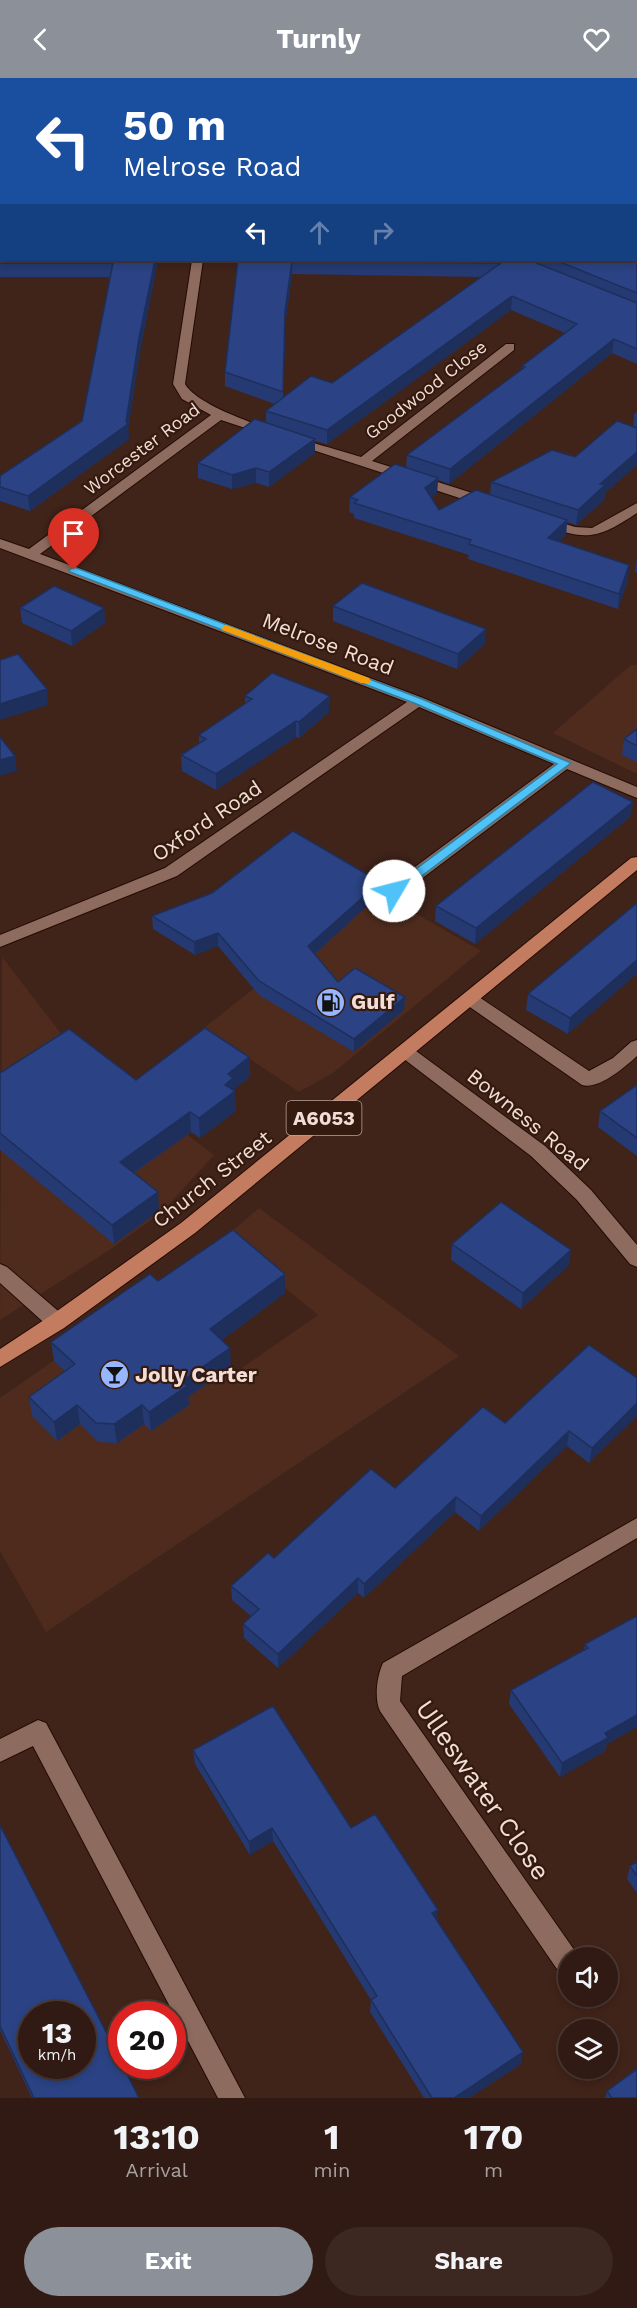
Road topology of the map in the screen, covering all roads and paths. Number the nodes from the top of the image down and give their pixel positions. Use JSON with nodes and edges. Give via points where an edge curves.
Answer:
{"nodes":[{"id":1,"x":197,"y":261,"type":"edge"},
{"id":2,"x":510,"y":347,"type":"dead end"},
{"id":3,"x":219,"y":415,"type":"junction"},
{"id":4,"x":364,"y":461,"type":"junction"},
{"id":5,"x":637,"y":507,"type":"edge"},
{"id":6,"x":507,"y":509,"type":"edge"},
{"id":7,"x":530,"y":516,"type":"edge"},
{"id":8,"x":0,"y":543,"type":"edge"},
{"id":9,"x":31,"y":554,"type":"junction"},
{"id":10,"x":418,"y":701,"type":"junction"},
{"id":11,"x":565,"y":763,"type":"junction"},
{"id":12,"x":637,"y":793,"type":"edge"},
{"id":13,"x":637,"y":862,"type":"edge"},
{"id":14,"x":394,"y":891,"type":"dead end"},
{"id":15,"x":0,"y":941,"type":"edge"},
{"id":16,"x":470,"y":999,"type":"junction"},
{"id":17,"x":637,"y":1046,"type":"edge"},
{"id":18,"x":406,"y":1052,"type":"junction"},
{"id":19,"x":630,"y":1240,"type":"edge"},
{"id":20,"x":637,"y":1259,"type":"edge"},
{"id":21,"x":0,"y":1272,"type":"edge"},
{"id":22,"x":57,"y":1322,"type":"junction"},
{"id":23,"x":0,"y":1359,"type":"edge"},
{"id":24,"x":637,"y":1527,"type":"edge"},
{"id":25,"x":0,"y":1750,"type":"edge"},
{"id":26,"x":558,"y":1949,"type":"edge"},
{"id":27,"x":232,"y":2098,"type":"edge"}],
"edges":[{"from":1,"to":3,"type":"street","name":"Worcester Road","via":[[179,384],[186,396]]},
{"from":2,"to":4,"type":"street","name":"Goodwood Close"},
{"from":3,"to":4,"type":"street"},
{"from":3,"to":9,"type":"street","name":"Worcester Road"},
{"from":4,"to":6,"type":"street"},
{"from":5,"to":7,"type":"street","via":[[601,531],[588,534]]},
{"from":8,"to":9,"type":"street","name":"Melrose Road"},
{"from":9,"to":10,"type":"street","name":"Melrose Road"},
{"from":10,"to":11,"type":"street","name":"Melrose Road"},
{"from":10,"to":15,"type":"street","name":"Oxford Road","via":[[171,872]]},
{"from":11,"to":12,"type":"street","name":"Melrose Road"},
{"from":11,"to":14,"type":"street"},
{"from":13,"to":16,"type":"main road","name":"Church Street","number":"A6053"},
{"from":16,"to":17,"type":"street","via":[[588,1080]]},
{"from":16,"to":18,"type":"main road","name":"Church Street","number":"A6053"},
{"from":18,"to":19,"type":"street","name":"Bowness Road","via":[[538,1151]]},
{"from":18,"to":22,"type":"main road","name":"Church Street","number":"A6053","via":[[188,1228]]},
{"from":19,"to":20,"type":"street","name":"Bowness Road"},
{"from":21,"to":22,"type":"street"},
{"from":22,"to":23,"type":"main road","name":"Church Street","number":"A6053"},
{"from":24,"to":26,"type":"street","name":"Ulleswater Close","via":[[391,1670],[388,1703]]},
{"from":25,"to":27,"type":"street","via":[[38,1731]]}]}
